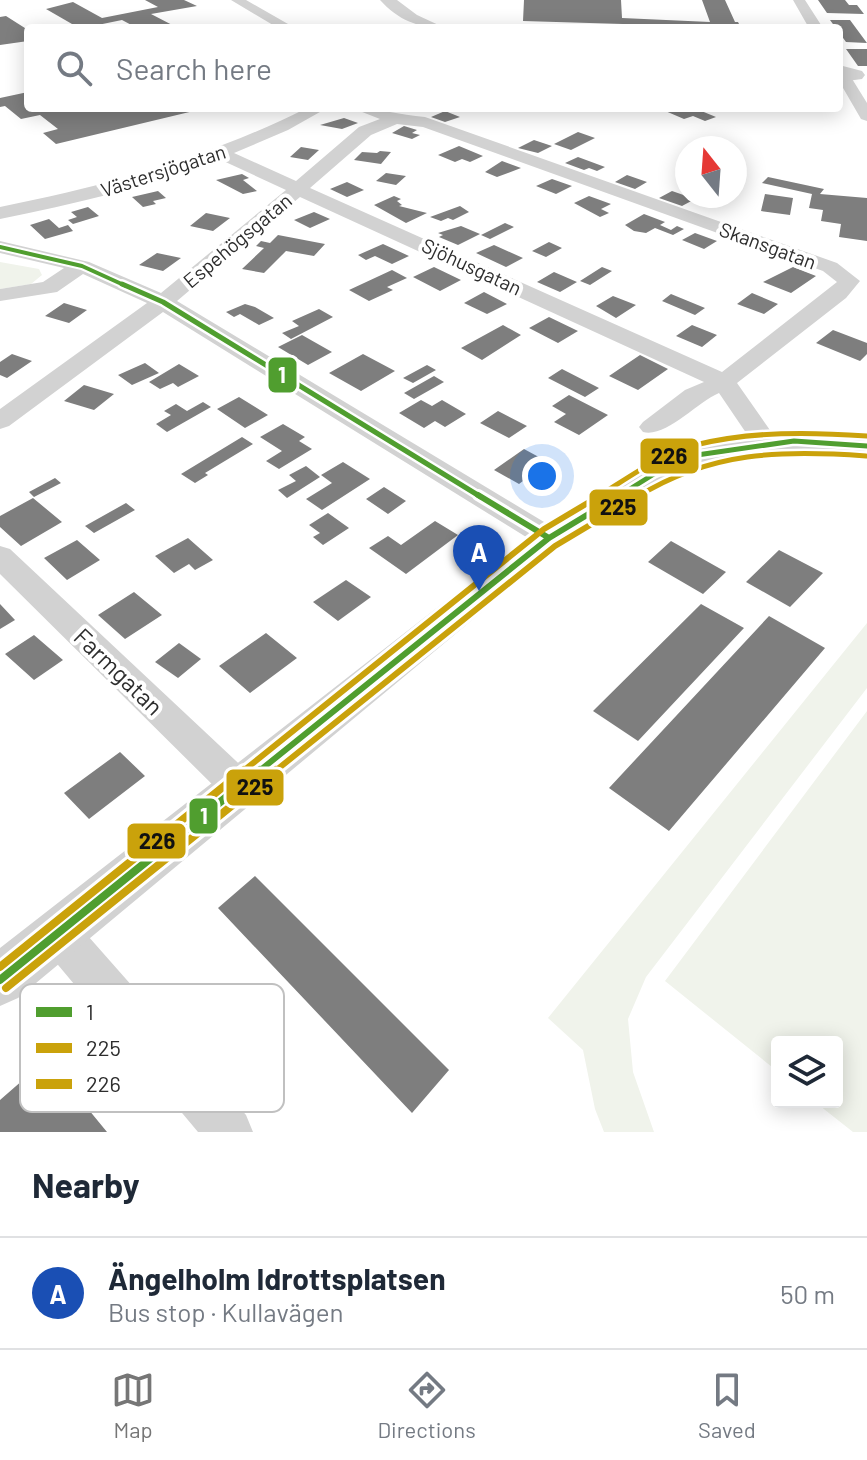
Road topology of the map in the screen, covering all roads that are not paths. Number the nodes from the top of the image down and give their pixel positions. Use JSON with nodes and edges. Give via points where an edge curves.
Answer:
{"nodes":[{"id":1,"x":237,"y":0,"type":"edge"},
{"id":2,"x":387,"y":0,"type":"edge"},
{"id":3,"x":799,"y":0,"type":"edge"},
{"id":4,"x":281,"y":24,"type":"edge"},
{"id":5,"x":427,"y":24,"type":"edge"},
{"id":6,"x":814,"y":24,"type":"edge"},
{"id":7,"x":846,"y":73,"type":"edge"},
{"id":8,"x":311,"y":112,"type":"edge"},
{"id":9,"x":373,"y":112,"type":"edge"},
{"id":10,"x":867,"y":116,"type":"edge"},
{"id":11,"x":395,"y":119,"type":"junction"},
{"id":12,"x":219,"y":153,"type":"junction"},
{"id":13,"x":300,"y":187,"type":"junction"},
{"id":14,"x":0,"y":213,"type":"edge"},
{"id":15,"x":0,"y":247,"type":"edge"},
{"id":16,"x":82,"y":266,"type":"junction"},
{"id":17,"x":0,"y":295,"type":"edge"},
{"id":18,"x":163,"y":302,"type":"junction"},
{"id":19,"x":724,"y":382,"type":"junction"},
{"id":20,"x":0,"y":421,"type":"edge"},
{"id":21,"x":652,"y":427,"type":"dead end"},
{"id":22,"x":766,"y":443,"type":"junction"},
{"id":23,"x":867,"y":446,"type":"edge"},
{"id":24,"x":549,"y":538,"type":"junction"},
{"id":25,"x":0,"y":556,"type":"edge"},
{"id":26,"x":238,"y":786,"type":"junction"},
{"id":27,"x":58,"y":933,"type":"junction"},
{"id":28,"x":0,"y":980,"type":"edge"},
{"id":29,"x":102,"y":984,"type":"edge"},
{"id":30,"x":212,"y":1112,"type":"edge"},
{"id":31,"x":229,"y":1132,"type":"edge"}],
"edges":[{"from":1,"to":4,"type":"street"},
{"from":2,"to":5,"type":"street"},
{"from":3,"to":6,"type":"street"},
{"from":7,"to":10,"type":"street"},
{"from":8,"to":12,"type":"street","name":"Västersjögatan"},
{"from":9,"to":11,"type":"street"},
{"from":11,"to":13,"type":"street","name":"Espehögsgatan","via":[[365,131]]},
{"from":11,"to":19,"type":"street","name":"Skansgatan","via":[[440,127],[830,267],[849,281]]},
{"from":12,"to":13,"type":"street","name":"Sjöhusgatan"},
{"from":12,"to":14,"type":"street","name":"Västersjögatan","via":[[82,196]]},
{"from":13,"to":18,"type":"street","name":"Espehögsgatan"},
{"from":13,"to":19,"type":"street","name":"Sjöhusgatan"},
{"from":15,"to":16,"type":"street"},
{"from":16,"to":17,"type":"street","via":[[49,287]]},
{"from":16,"to":18,"type":"street"},
{"from":18,"to":20,"type":"street","name":"Espehögsgatan"},
{"from":18,"to":24,"type":"street"},
{"from":19,"to":21,"type":"street","name":"Skansgatan","via":[[694,395]]},
{"from":19,"to":22,"type":"street"},
{"from":22,"to":23,"type":"street"},
{"from":22,"to":24,"type":"street","via":[[697,455],[654,474]]},
{"from":24,"to":26,"type":"street"},
{"from":25,"to":26,"type":"street","name":"Farmgatan"},
{"from":26,"to":27,"type":"street"},
{"from":27,"to":28,"type":"street"},
{"from":27,"to":29,"type":"street"},
{"from":30,"to":31,"type":"street"}]}
